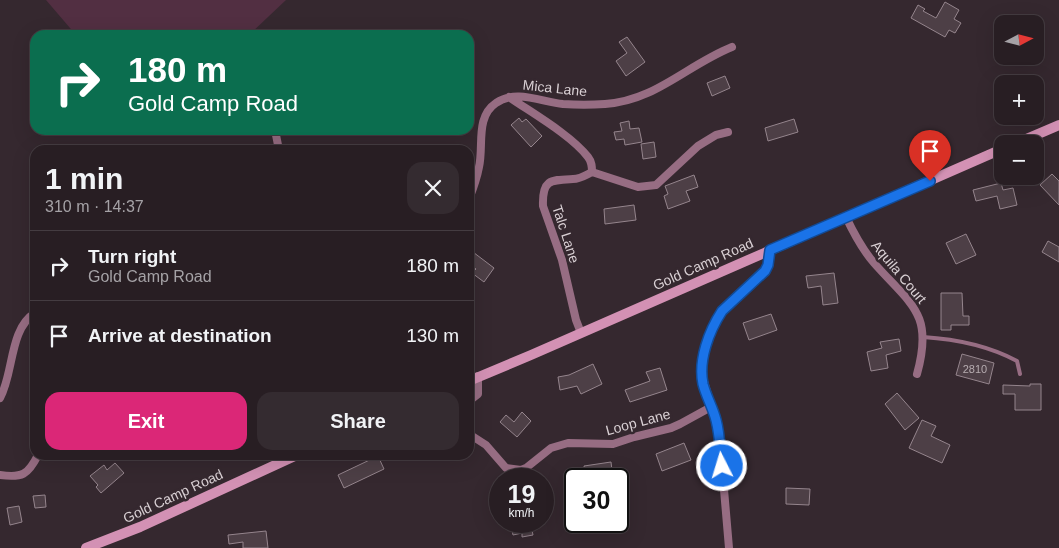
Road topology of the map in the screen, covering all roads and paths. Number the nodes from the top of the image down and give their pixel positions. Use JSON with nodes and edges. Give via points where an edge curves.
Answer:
{"nodes":[{"id":1,"x":732,"y":47,"type":"dead end"},
{"id":2,"x":509,"y":97,"type":"junction"},
{"id":3,"x":1059,"y":125,"type":"edge"},
{"id":4,"x":728,"y":132,"type":"dead end"},
{"id":5,"x":1036,"y":135,"type":"edge"},
{"id":6,"x":994,"y":152,"type":"edge"},
{"id":7,"x":592,"y":172,"type":"junction"},
{"id":8,"x":474,"y":185,"type":"edge"},
{"id":9,"x":846,"y":217,"type":"junction"},
{"id":10,"x":770,"y":250,"type":"junction"},
{"id":11,"x":30,"y":316,"type":"edge"},
{"id":12,"x":582,"y":333,"type":"junction"},
{"id":13,"x":924,"y":337,"type":"junction"},
{"id":14,"x":917,"y":374,"type":"dead end"},
{"id":15,"x":1020,"y":374,"type":"dead end"},
{"id":16,"x":474,"y":378,"type":"edge"},
{"id":17,"x":1,"y":393,"type":"edge"},
{"id":18,"x":474,"y":397,"type":"edge"},
{"id":19,"x":711,"y":406,"type":"junction"},
{"id":20,"x":474,"y":437,"type":"edge"},
{"id":21,"x":35,"y":460,"type":"edge"},
{"id":22,"x":287,"y":460,"type":"edge"},
{"id":23,"x":0,"y":475,"type":"edge"},
{"id":24,"x":86,"y":548,"type":"edge"},
{"id":25,"x":729,"y":548,"type":"edge"}],
"edges":[{"from":1,"to":2,"type":"street","name":"Mica Lane","via":[[647,94],[621,103],[577,105]]},
{"from":2,"to":7,"type":"street","via":[[582,151],[592,164]]},
{"from":2,"to":8,"type":"street","name":"Mica Lane","via":[[496,102],[485,116],[480,166]]},
{"from":3,"to":5,"type":"street"},
{"from":4,"to":7,"type":"street","via":[[698,146],[656,185],[638,187]]},
{"from":6,"to":9,"type":"street","name":"Gold Camp Road"},
{"from":7,"to":12,"type":"street","name":"Talc Lane","via":[[574,179],[550,182],[543,197]]},
{"from":9,"to":10,"type":"street","name":"Gold Camp Road"},
{"from":9,"to":13,"type":"street","name":"Aquila Court","via":[[863,250],[912,303]]},
{"from":10,"to":12,"type":"street","name":"Gold Camp Road"},
{"from":10,"to":19,"type":"street","via":[[765,271],[722,311],[708,340],[702,375]]},
{"from":11,"to":17,"type":"street","via":[[19,332]]},
{"from":12,"to":16,"type":"street","name":"Gold Camp Road"},
{"from":13,"to":14,"type":"street","name":"Aquila Court"},
{"from":13,"to":15,"type":"lane","via":[[959,341],[1008,356],[1017,361]]},
{"from":16,"to":18,"type":"street","via":[[478,394]]},
{"from":19,"to":20,"type":"street","name":"Loop Lane","via":[[680,424],[613,444],[558,445],[521,470],[506,468],[486,445]]},
{"from":19,"to":25,"type":"street","via":[[719,431]]},
{"from":21,"to":23,"type":"street","via":[[25,474],[18,477]]},
{"from":22,"to":24,"type":"street","name":"Gold Camp Road"}]}
